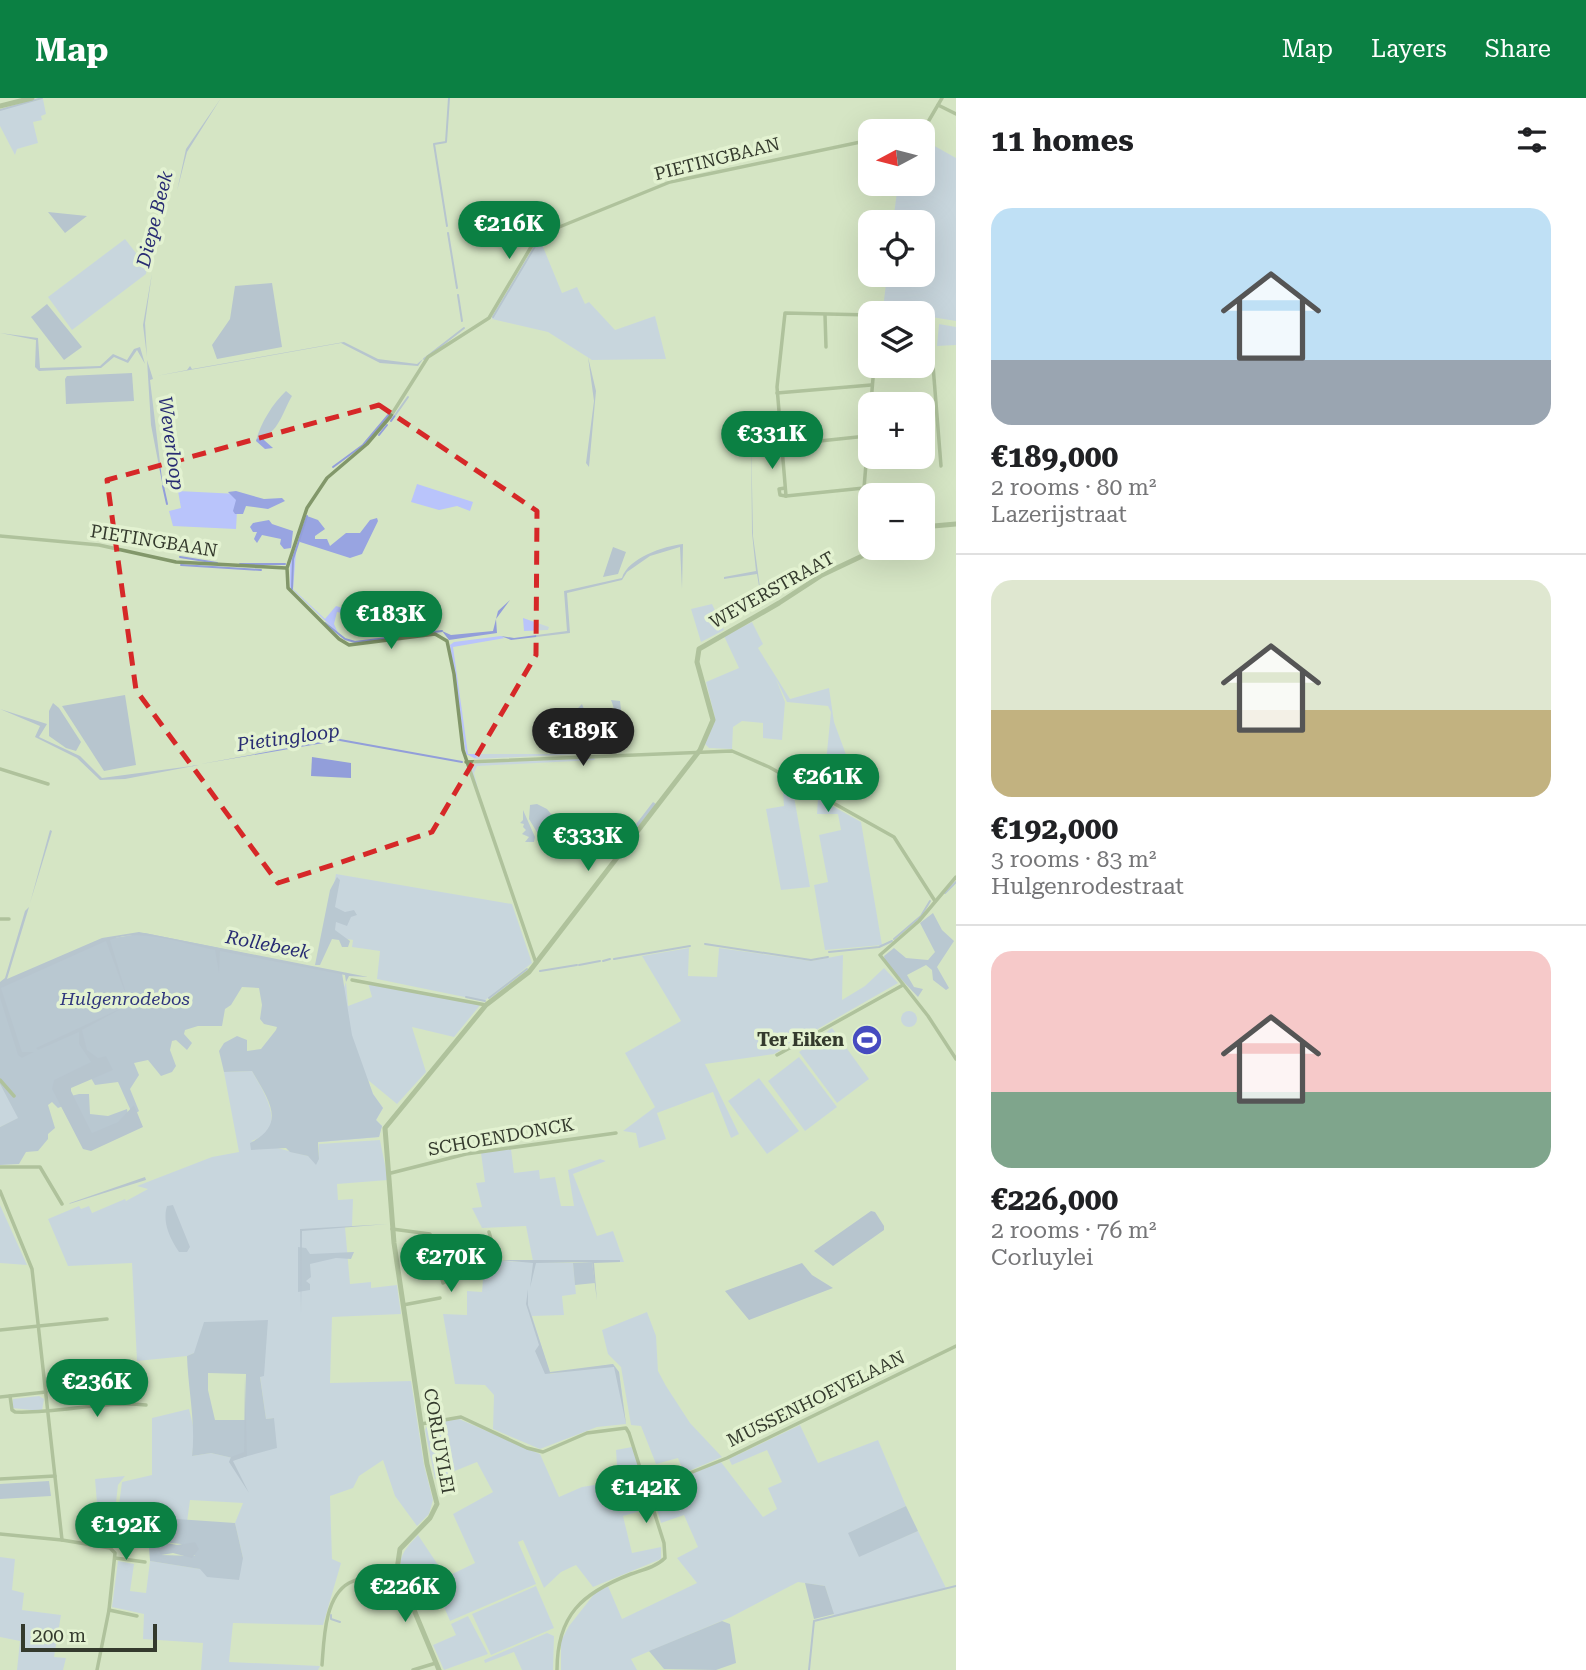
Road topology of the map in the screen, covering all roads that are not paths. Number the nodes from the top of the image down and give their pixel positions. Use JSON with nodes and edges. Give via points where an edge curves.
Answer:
{"nodes":[{"id":1,"x":32,"y":98,"type":"edge"},
{"id":2,"x":942,"y":98,"type":"edge"},
{"id":3,"x":938,"y":105,"type":"junction"},
{"id":4,"x":0,"y":106,"type":"edge"},
{"id":5,"x":956,"y":114,"type":"edge"},
{"id":6,"x":930,"y":119,"type":"edge"},
{"id":7,"x":858,"y":143,"type":"edge"},
{"id":8,"x":825,"y":315,"type":"junction"},
{"id":9,"x":858,"y":315,"type":"edge"},
{"id":10,"x":826,"y":347,"type":"dead end"},
{"id":11,"x":872,"y":378,"type":"edge"},
{"id":12,"x":934,"y":378,"type":"edge"},
{"id":13,"x":871,"y":385,"type":"junction"},
{"id":14,"x":870,"y":392,"type":"edge"},
{"id":15,"x":777,"y":393,"type":"junction"},
{"id":16,"x":858,"y":437,"type":"edge"},
{"id":17,"x":782,"y":445,"type":"junction"},
{"id":18,"x":941,"y":466,"type":"dead end"},
{"id":19,"x":858,"y":489,"type":"edge"},
{"id":20,"x":956,"y":524,"type":"edge"},
{"id":21,"x":935,"y":526,"type":"edge"},
{"id":22,"x":0,"y":536,"type":"edge"},
{"id":23,"x":858,"y":559,"type":"edge"},
{"id":24,"x":287,"y":568,"type":"junction"},
{"id":25,"x":699,"y":751,"type":"junction"},
{"id":26,"x":466,"y":762,"type":"junction"},
{"id":27,"x":0,"y":769,"type":"edge"},
{"id":28,"x":48,"y":784,"type":"dead end"},
{"id":29,"x":956,"y":877,"type":"edge"},
{"id":30,"x":935,"y":901,"type":"junction"},
{"id":31,"x":0,"y":919,"type":"edge"},
{"id":32,"x":9,"y":919,"type":"dead end"},
{"id":33,"x":536,"y":962,"type":"junction"},
{"id":34,"x":352,"y":980,"type":"dead end"},
{"id":35,"x":903,"y":985,"type":"junction"},
{"id":36,"x":486,"y":1005,"type":"junction"},
{"id":37,"x":777,"y":1055,"type":"dead end"},
{"id":38,"x":956,"y":1059,"type":"edge"},
{"id":39,"x":0,"y":1080,"type":"edge"},
{"id":40,"x":14,"y":1096,"type":"dead end"},
{"id":41,"x":616,"y":1133,"type":"dead end"},
{"id":42,"x":0,"y":1167,"type":"edge"},
{"id":43,"x":391,"y":1174,"type":"junction"},
{"id":44,"x":0,"y":1191,"type":"edge"},
{"id":45,"x":62,"y":1203,"type":"dead end"},
{"id":46,"x":392,"y":1229,"type":"junction"},
{"id":47,"x":489,"y":1232,"type":"dead end"},
{"id":48,"x":440,"y":1298,"type":"dead end"},
{"id":49,"x":403,"y":1305,"type":"junction"},
{"id":50,"x":107,"y":1319,"type":"dead end"},
{"id":51,"x":39,"y":1326,"type":"junction"},
{"id":52,"x":0,"y":1330,"type":"edge"},
{"id":53,"x":956,"y":1346,"type":"edge"},
{"id":54,"x":46,"y":1392,"type":"junction"},
{"id":55,"x":10,"y":1396,"type":"junction"},
{"id":56,"x":0,"y":1397,"type":"edge"},
{"id":57,"x":146,"y":1405,"type":"dead end"},
{"id":58,"x":48,"y":1412,"type":"junction"},
{"id":59,"x":421,"y":1424,"type":"junction"},
{"id":60,"x":55,"y":1476,"type":"junction"},
{"id":61,"x":0,"y":1479,"type":"edge"},
{"id":62,"x":648,"y":1490,"type":"junction"},
{"id":63,"x":0,"y":1534,"type":"edge"},
{"id":64,"x":62,"y":1540,"type":"junction"},
{"id":65,"x":115,"y":1558,"type":"junction"},
{"id":66,"x":145,"y":1562,"type":"dead end"},
{"id":67,"x":397,"y":1569,"type":"junction"},
{"id":68,"x":109,"y":1610,"type":"junction"},
{"id":69,"x":137,"y":1616,"type":"dead end"},
{"id":70,"x":436,"y":1663,"type":"junction"},
{"id":71,"x":322,"y":1665,"type":"dead end"},
{"id":72,"x":97,"y":1670,"type":"edge"},
{"id":73,"x":413,"y":1670,"type":"edge"},
{"id":74,"x":439,"y":1670,"type":"edge"},
{"id":75,"x":557,"y":1670,"type":"edge"}],
"edges":[{"from":1,"to":4,"type":"street"},
{"from":2,"to":3,"type":"street"},
{"from":3,"to":5,"type":"street"},
{"from":3,"to":6,"type":"street"},
{"from":7,"to":24,"type":"street","name":"PIETINGBAAN","via":[[670,182],[542,234],[489,318],[428,357],[390,418],[313,495]]},
{"from":8,"to":9,"type":"street"},
{"from":8,"to":10,"type":"street"},
{"from":8,"to":15,"type":"street","via":[[785,313]]},
{"from":11,"to":13,"type":"street"},
{"from":12,"to":18,"type":"street"},
{"from":13,"to":14,"type":"street"},
{"from":13,"to":15,"type":"street"},
{"from":15,"to":17,"type":"street"},
{"from":16,"to":17,"type":"street"},
{"from":17,"to":19,"type":"street","via":[[785,488],[779,489],[780,495]]},
{"from":20,"to":21,"type":"street"},
{"from":22,"to":24,"type":"street","name":"PIETINGBAAN","via":[[99,545],[176,562]]},
{"from":23,"to":25,"type":"street","name":"WEVERSTRAAT","via":[[822,575],[701,647],[697,662],[713,720]]},
{"from":24,"to":26,"type":"street","via":[[293,596],[344,643],[435,634],[445,638]]},
{"from":25,"to":26,"type":"street"},
{"from":25,"to":30,"type":"street","via":[[722,749],[746,755],[894,838]]},
{"from":25,"to":33,"type":"street","name":"WEVERSTRAAT"},
{"from":26,"to":33,"type":"street"},
{"from":27,"to":28,"type":"street"},
{"from":29,"to":30,"type":"street"},
{"from":30,"to":35,"type":"street","via":[[880,955]]},
{"from":31,"to":32,"type":"street"},
{"from":33,"to":36,"type":"street","name":"WEVERSTRAAT"},
{"from":34,"to":36,"type":"street"},
{"from":35,"to":37,"type":"street"},
{"from":35,"to":38,"type":"street"},
{"from":36,"to":43,"type":"street","name":"CORLUYLEI","via":[[388,1122],[384,1139]]},
{"from":39,"to":40,"type":"street"},
{"from":41,"to":43,"type":"street","name":"SCHOENDONCK","via":[[466,1154]]},
{"from":42,"to":45,"type":"street","via":[[40,1167]]},
{"from":43,"to":46,"type":"street","name":"CORLUYLEI"},
{"from":44,"to":51,"type":"street","via":[[32,1269]]},
{"from":46,"to":47,"type":"street","via":[[430,1234],[443,1283],[497,1260]]},
{"from":46,"to":49,"type":"street","name":"CORLUYLEI"},
{"from":48,"to":49,"type":"street"},
{"from":49,"to":59,"type":"street","name":"CORLUYLEI"},
{"from":50,"to":51,"type":"street"},
{"from":51,"to":52,"type":"street"},
{"from":51,"to":54,"type":"street"},
{"from":53,"to":62,"type":"street","name":"MUSSENHOEVELAAN","via":[[727,1458]]},
{"from":54,"to":55,"type":"street"},
{"from":54,"to":58,"type":"street"},
{"from":55,"to":56,"type":"street"},
{"from":55,"to":58,"type":"street","via":[[13,1411]]},
{"from":57,"to":58,"type":"street"},
{"from":58,"to":60,"type":"street"},
{"from":59,"to":62,"type":"street","via":[[461,1417],[543,1452],[587,1433],[626,1428]]},
{"from":59,"to":67,"type":"street","name":"CORLUYLEI","via":[[437,1504],[400,1549]]},
{"from":60,"to":61,"type":"street"},
{"from":60,"to":64,"type":"street"},
{"from":62,"to":75,"type":"street","via":[[665,1558],[589,1595],[558,1638]]},
{"from":63,"to":64,"type":"street"},
{"from":64,"to":65,"type":"street","via":[[110,1548]]},
{"from":65,"to":66,"type":"street"},
{"from":65,"to":68,"type":"street"},
{"from":67,"to":70,"type":"street"},
{"from":67,"to":71,"type":"street","via":[[343,1588],[328,1618]]},
{"from":68,"to":69,"type":"street"},
{"from":68,"to":72,"type":"street"},
{"from":70,"to":73,"type":"street"},
{"from":70,"to":74,"type":"street"}]}
